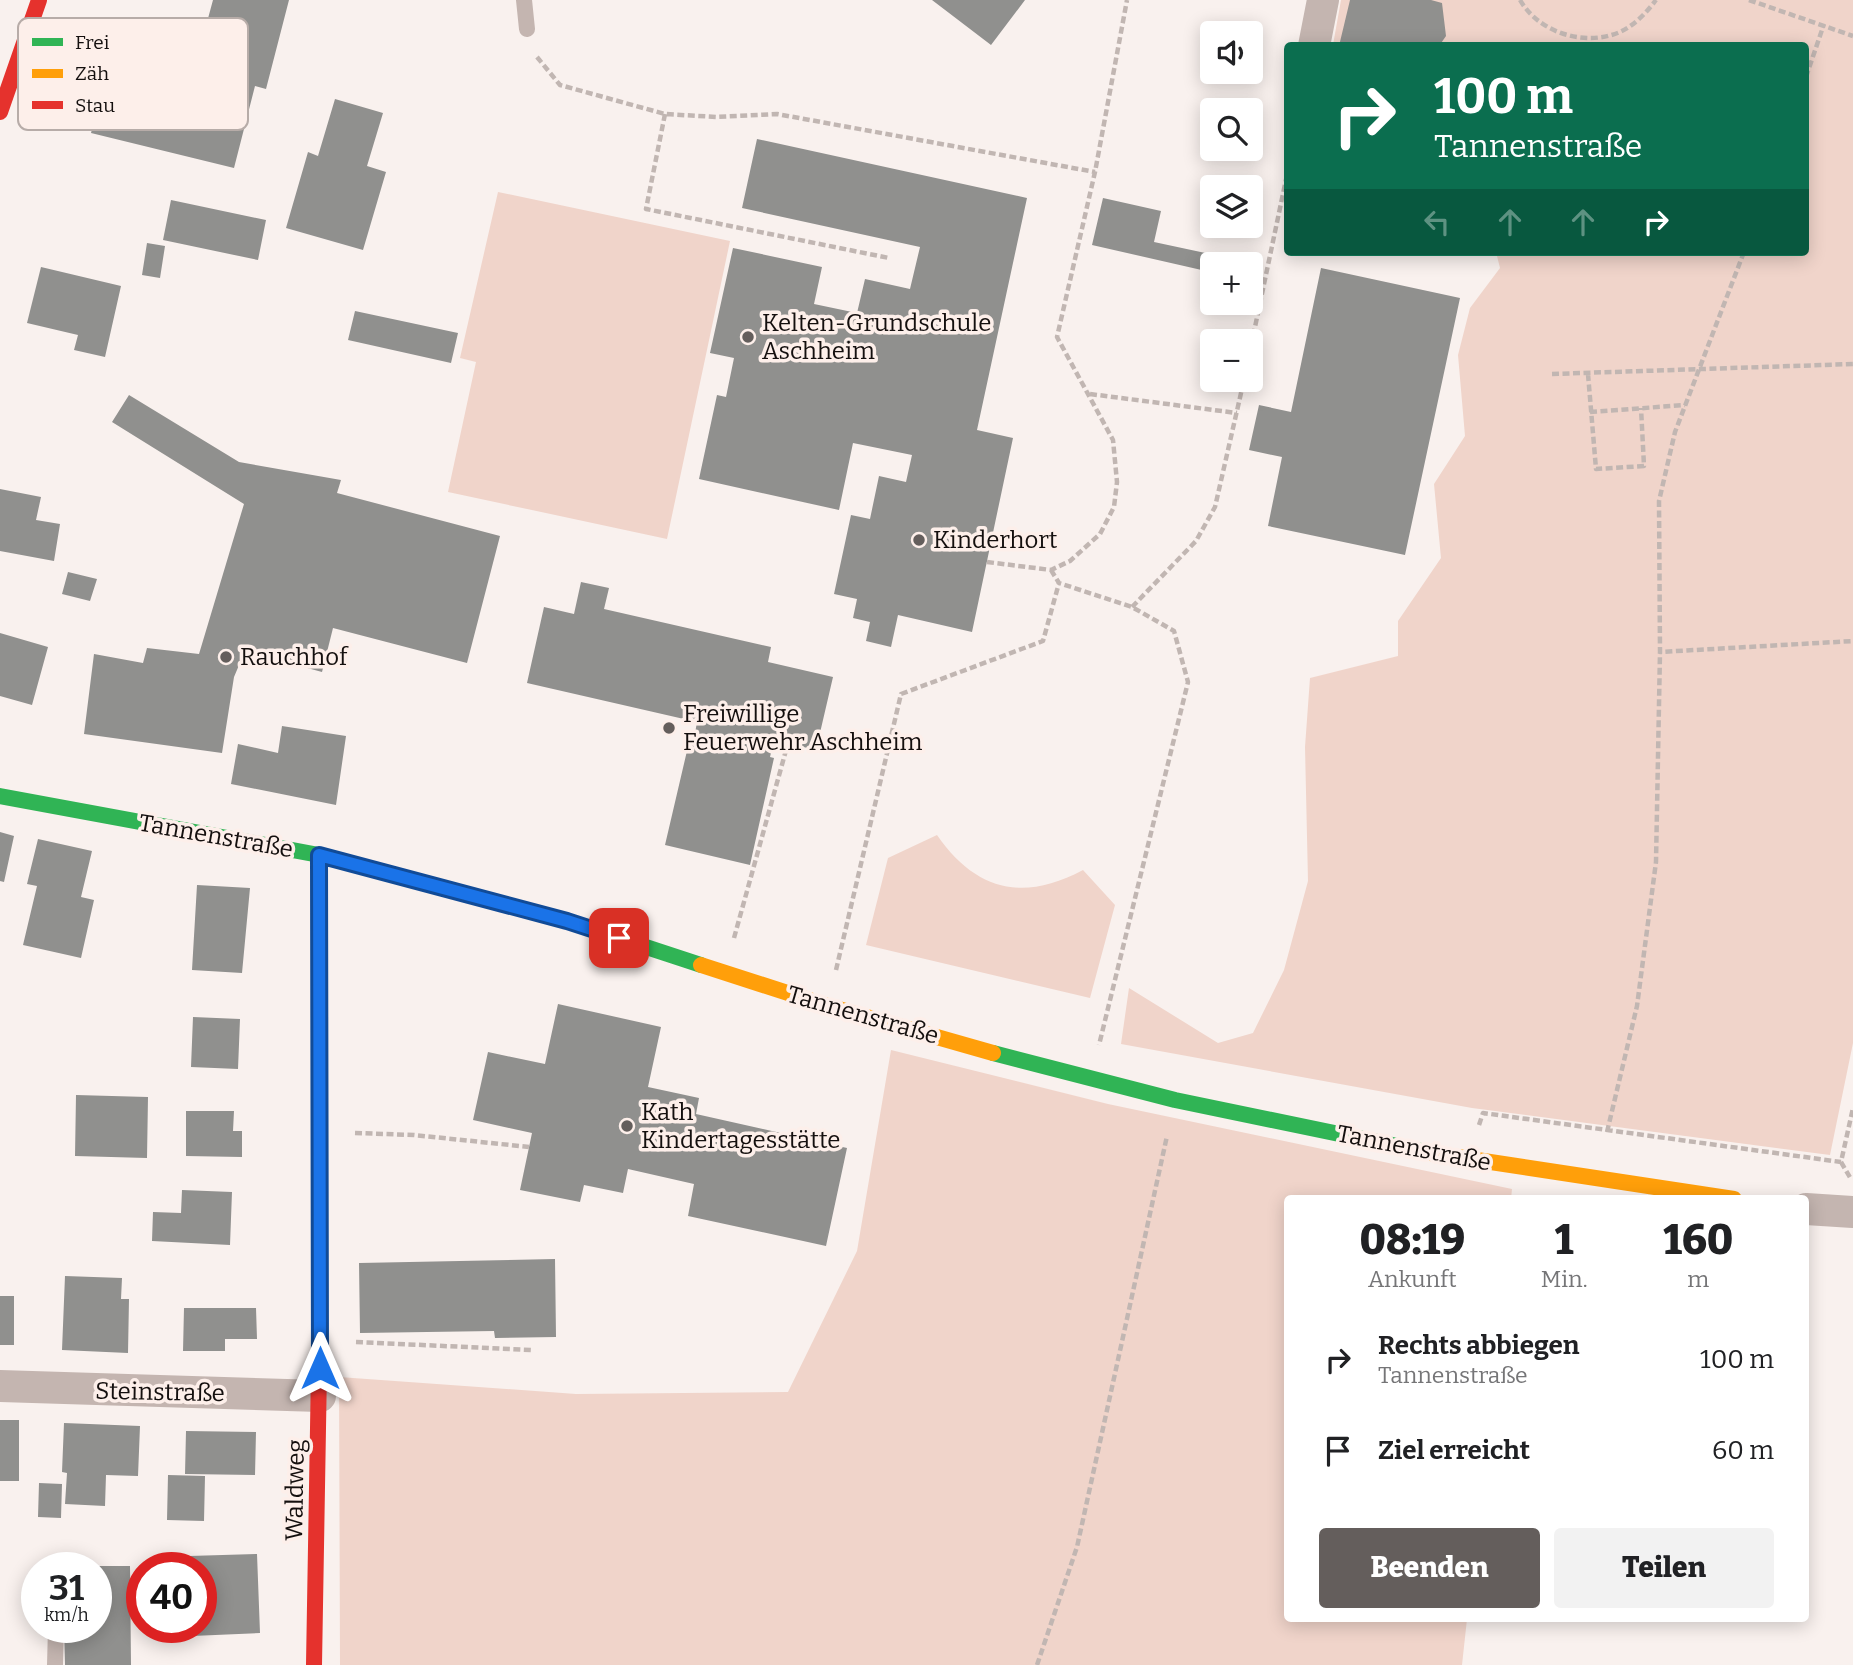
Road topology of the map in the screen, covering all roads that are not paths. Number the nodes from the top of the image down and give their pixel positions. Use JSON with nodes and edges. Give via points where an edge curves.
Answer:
{"nodes":[{"id":1,"x":39,"y":0,"type":"edge"},
{"id":2,"x":524,"y":0,"type":"edge"},
{"id":3,"x":1323,"y":0,"type":"edge"},
{"id":4,"x":31,"y":18,"type":"edge"},
{"id":5,"x":527,"y":29,"type":"dead end"},
{"id":6,"x":1315,"y":42,"type":"edge"},
{"id":7,"x":18,"y":46,"type":"edge"},
{"id":8,"x":6,"y":72,"type":"edge"},
{"id":9,"x":0,"y":112,"type":"edge"},
{"id":10,"x":0,"y":796,"type":"edge"},
{"id":11,"x":319,"y":855,"type":"junction"},
{"id":12,"x":1706,"y":1195,"type":"edge"},
{"id":13,"x":1809,"y":1209,"type":"edge"},
{"id":14,"x":1853,"y":1212,"type":"edge"},
{"id":15,"x":0,"y":1386,"type":"edge"},
{"id":16,"x":320,"y":1396,"type":"junction"},
{"id":17,"x":56,"y":1643,"type":"edge"},
{"id":18,"x":55,"y":1665,"type":"edge"},
{"id":19,"x":314,"y":1665,"type":"edge"}],
"edges":[{"from":1,"to":4,"type":"street"},
{"from":2,"to":5,"type":"lane"},
{"from":3,"to":6,"type":"street"},
{"from":7,"to":8,"type":"street"},
{"from":8,"to":9,"type":"street"},
{"from":10,"to":11,"type":"street","name":"Tannenstraße"},
{"from":11,"to":12,"type":"street","name":"Tannenstraße","via":[[567,921],[828,1006],[1090,1080],[1475,1162]]},
{"from":11,"to":16,"type":"street","name":"Waldweg"},
{"from":13,"to":14,"type":"street"},
{"from":15,"to":16,"type":"street","name":"Steinstraße"},
{"from":16,"to":19,"type":"street","name":"Waldweg"},
{"from":17,"to":18,"type":"lane"}]}
